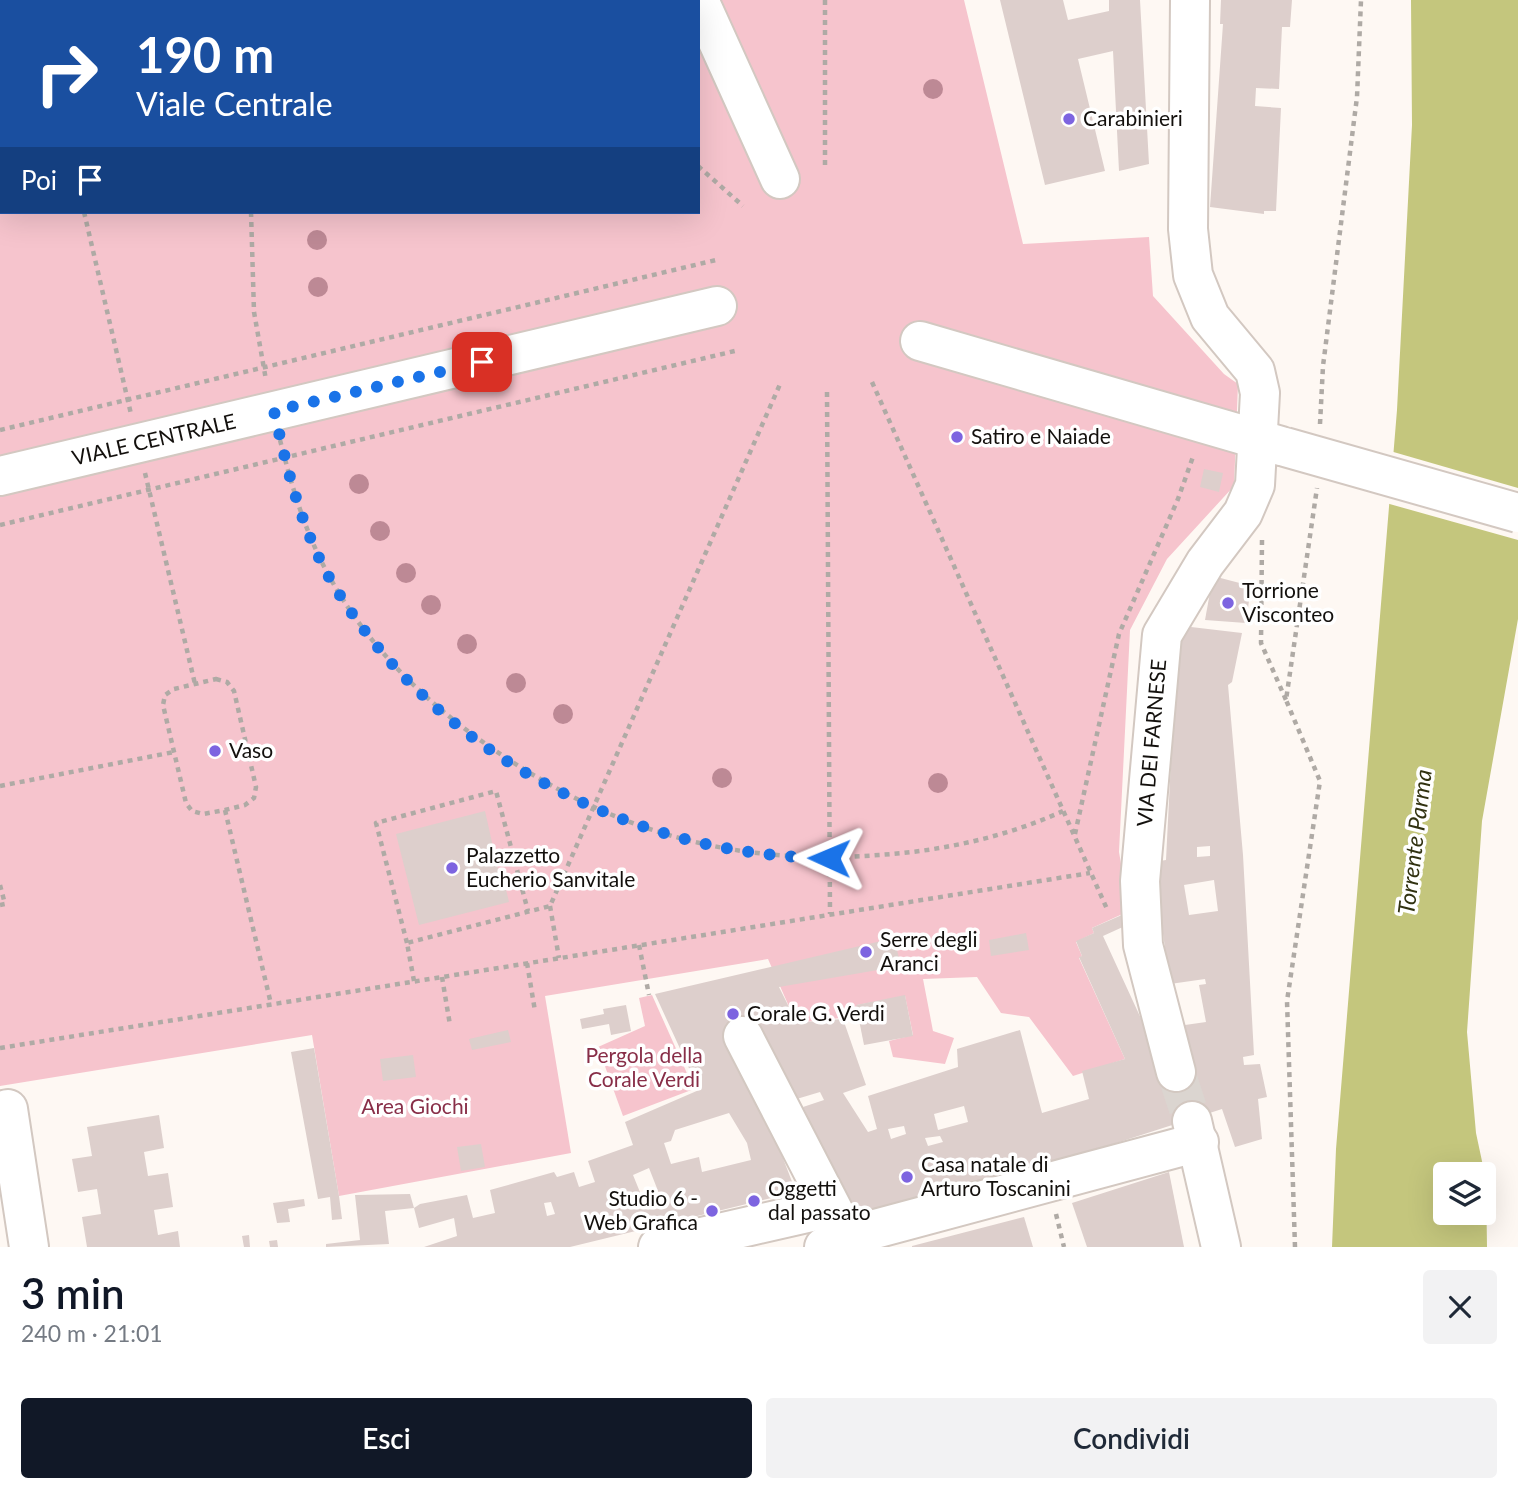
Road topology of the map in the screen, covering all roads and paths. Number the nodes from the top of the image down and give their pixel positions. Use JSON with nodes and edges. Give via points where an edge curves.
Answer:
{"nodes":[{"id":1,"x":825,"y":0,"type":"edge"},
{"id":2,"x":1190,"y":0,"type":"edge"},
{"id":3,"x":1361,"y":0,"type":"edge"},
{"id":4,"x":700,"y":2,"type":"edge"},
{"id":5,"x":700,"y":168,"type":"edge"},
{"id":6,"x":825,"y":169,"type":"dead end"},
{"id":7,"x":780,"y":179,"type":"dead end"},
{"id":8,"x":743,"y":206,"type":"dead end"},
{"id":9,"x":251,"y":214,"type":"edge"},
{"id":10,"x":716,"y":260,"type":"dead end"},
{"id":11,"x":717,"y":306,"type":"dead end"},
{"id":12,"x":920,"y":341,"type":"dead end"},
{"id":13,"x":739,"y":350,"type":"dead end"},
{"id":14,"x":263,"y":368,"type":"junction"},
{"id":15,"x":781,"y":382,"type":"dead end"},
{"id":16,"x":872,"y":382,"type":"dead end"},
{"id":17,"x":827,"y":391,"type":"dead end"},
{"id":18,"x":274,"y":411,"type":"junction"},
{"id":19,"x":0,"y":430,"type":"edge"},
{"id":20,"x":1288,"y":441,"type":"junction"},
{"id":21,"x":285,"y":458,"type":"junction"},
{"id":22,"x":0,"y":476,"type":"edge"},
{"id":23,"x":1319,"y":478,"type":"dead end"},
{"id":24,"x":1243,"y":513,"type":"junction"},
{"id":25,"x":1518,"y":513,"type":"edge"},
{"id":26,"x":0,"y":525,"type":"edge"},
{"id":27,"x":1286,"y":700,"type":"junction"},
{"id":28,"x":174,"y":752,"type":"junction"},
{"id":29,"x":0,"y":786,"type":"edge"},
{"id":30,"x":592,"y":808,"type":"junction"},
{"id":31,"x":225,"y":810,"type":"junction"},
{"id":32,"x":1063,"y":811,"type":"junction"},
{"id":33,"x":829,"y":858,"type":"junction"},
{"id":34,"x":1090,"y":873,"type":"junction"},
{"id":35,"x":0,"y":885,"type":"edge"},
{"id":36,"x":0,"y":905,"type":"edge"},
{"id":37,"x":550,"y":906,"type":"junction"},
{"id":38,"x":528,"y":911,"type":"junction"},
{"id":39,"x":830,"y":914,"type":"junction"},
{"id":40,"x":1112,"y":919,"type":"dead end"},
{"id":41,"x":407,"y":943,"type":"junction"},
{"id":42,"x":639,"y":945,"type":"junction"},
{"id":43,"x":559,"y":958,"type":"junction"},
{"id":44,"x":527,"y":963,"type":"junction"},
{"id":45,"x":442,"y":977,"type":"junction"},
{"id":46,"x":414,"y":981,"type":"junction"},
{"id":47,"x":649,"y":995,"type":"dead end"},
{"id":48,"x":271,"y":1004,"type":"junction"},
{"id":49,"x":535,"y":1011,"type":"dead end"},
{"id":50,"x":450,"y":1026,"type":"dead end"},
{"id":51,"x":743,"y":1036,"type":"dead end"},
{"id":52,"x":0,"y":1048,"type":"edge"},
{"id":53,"x":1175,"y":1072,"type":"tunnel mouth"},
{"id":54,"x":4,"y":1110,"type":"edge"},
{"id":55,"x":838,"y":1235,"type":"edge"},
{"id":56,"x":29,"y":1247,"type":"edge"},
{"id":57,"x":663,"y":1247,"type":"edge"},
{"id":58,"x":1221,"y":1247,"type":"edge"},
{"id":59,"x":1295,"y":1247,"type":"edge"}],
"edges":[{"from":1,"to":6,"type":"path"},
{"from":2,"to":20,"type":"street","name":"VIA DEI FARNESE","via":[[1188,229],[1192,268],[1210,317],[1258,378]]},
{"from":3,"to":20,"type":"path","via":[[1357,97],[1322,366]]},
{"from":4,"to":7,"type":"street"},
{"from":5,"to":8,"type":"path"},
{"from":9,"to":14,"type":"path","via":[[252,282]]},
{"from":10,"to":14,"type":"path"},
{"from":11,"to":18,"type":"street","name":"VIALE CENTRALE"},
{"from":12,"to":20,"type":"street"},
{"from":13,"to":21,"type":"path"},
{"from":14,"to":18,"type":"path"},
{"from":14,"to":19,"type":"path"},
{"from":15,"to":30,"type":"path"},
{"from":16,"to":32,"type":"path"},
{"from":17,"to":33,"type":"path"},
{"from":18,"to":21,"type":"path"},
{"from":18,"to":22,"type":"street","name":"VIALE CENTRALE"},
{"from":20,"to":24,"type":"street","name":"VIA DEI FARNESE","via":[[1254,462],[1255,485]]},
{"from":20,"to":25,"type":"street","bridge":true},
{"from":21,"to":26,"type":"path"},
{"from":21,"to":30,"type":"path","via":[[316,550],[345,603],[387,658],[473,735],[535,778]]},
{"from":23,"to":27,"type":"path"},
{"from":24,"to":27,"type":"path","via":[[1264,542],[1261,643]]},
{"from":24,"to":53,"type":"street","name":"VIA DEI FARNESE","via":[[1205,563],[1161,635],[1140,881],[1143,946]]},
{"from":27,"to":59,"type":"path","via":[[1320,781],[1287,1001]]},
{"from":28,"to":29,"type":"path"},
{"from":28,"to":31,"type":"path","via":[[192,811]]},
{"from":28,"to":31,"type":"path","via":[[163,705],[165,695],[216,679],[227,682],[234,691],[256,787],[254,798],[245,805]]},
{"from":30,"to":33,"type":"path","via":[[709,848],[774,857]]},
{"from":30,"to":37,"type":"path"},
{"from":31,"to":48,"type":"path"},
{"from":32,"to":33,"type":"path","via":[[1015,830],[953,845]]},
{"from":32,"to":34,"type":"path"},
{"from":33,"to":39,"type":"path"},
{"from":34,"to":39,"type":"path"},
{"from":34,"to":40,"type":"path"},
{"from":35,"to":36,"type":"path","via":[[5,904]]},
{"from":37,"to":38,"type":"path"},
{"from":37,"to":43,"type":"path"},
{"from":38,"to":41,"type":"path"},
{"from":38,"to":41,"type":"path","via":[[496,791],[376,823]]},
{"from":39,"to":42,"type":"path"},
{"from":41,"to":46,"type":"path"},
{"from":42,"to":43,"type":"path"},
{"from":42,"to":47,"type":"path"},
{"from":43,"to":44,"type":"path"},
{"from":44,"to":45,"type":"path"},
{"from":44,"to":49,"type":"path"},
{"from":45,"to":46,"type":"path"},
{"from":45,"to":50,"type":"path"},
{"from":46,"to":48,"type":"path"},
{"from":48,"to":52,"type":"path"},
{"from":51,"to":55,"type":"street"},
{"from":54,"to":56,"type":"street"},
{"from":55,"to":57,"type":"street"},
{"from":55,"to":58,"type":"street","via":[[1196,1132]]}]}
